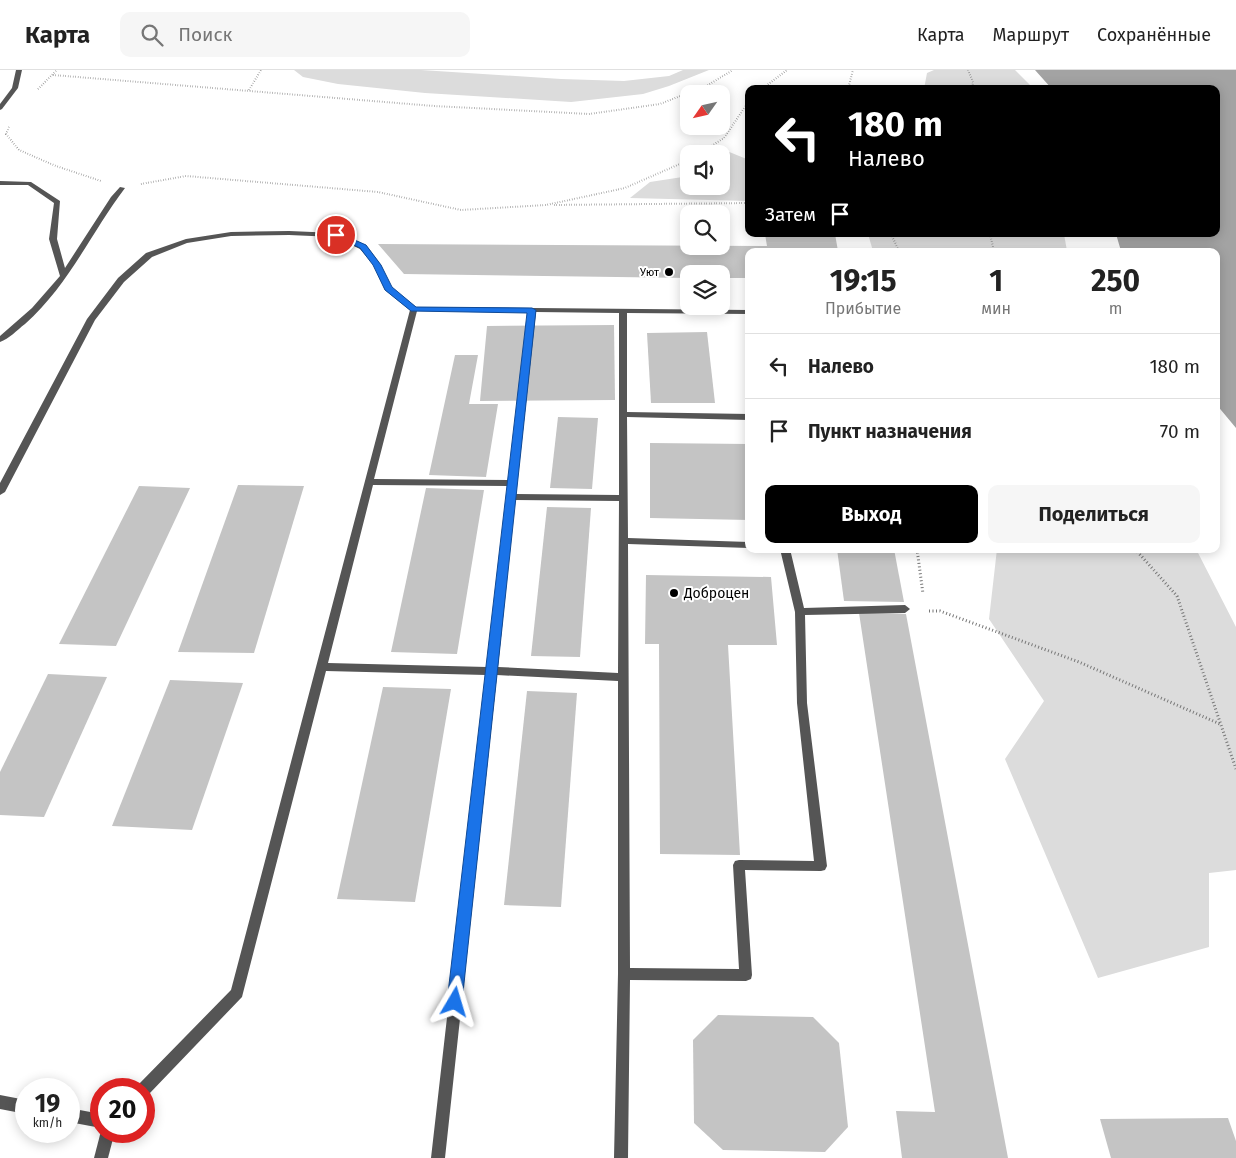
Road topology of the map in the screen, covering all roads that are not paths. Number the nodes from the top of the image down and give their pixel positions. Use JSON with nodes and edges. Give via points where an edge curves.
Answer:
{"nodes":[{"id":1,"x":19,"y":70,"type":"edge"},
{"id":2,"x":0,"y":108,"type":"edge"},
{"id":3,"x":0,"y":183,"type":"edge"},
{"id":4,"x":122,"y":188,"type":"road end"},
{"id":5,"x":64,"y":276,"type":"junction"},
{"id":6,"x":414,"y":309,"type":"junction"},
{"id":7,"x":532,"y":310,"type":"junction"},
{"id":8,"x":623,"y":311,"type":"junction"},
{"id":9,"x":745,"y":312,"type":"edge"},
{"id":10,"x":0,"y":340,"type":"edge"},
{"id":11,"x":624,"y":414,"type":"junction"},
{"id":12,"x":745,"y":417,"type":"edge"},
{"id":13,"x":369,"y":482,"type":"junction"},
{"id":14,"x":512,"y":483,"type":"junction"},
{"id":15,"x":0,"y":492,"type":"edge"},
{"id":16,"x":511,"y":497,"type":"junction"},
{"id":17,"x":624,"y":498,"type":"junction"},
{"id":18,"x":624,"y":541,"type":"junction"},
{"id":19,"x":745,"y":545,"type":"edge"},
{"id":20,"x":786,"y":553,"type":"edge"},
{"id":21,"x":905,"y":610,"type":"road end"},
{"id":22,"x":800,"y":612,"type":"junction"},
{"id":23,"x":322,"y":667,"type":"junction"},
{"id":24,"x":492,"y":670,"type":"junction"},
{"id":25,"x":624,"y":677,"type":"junction"},
{"id":26,"x":624,"y":974,"type":"junction"},
{"id":27,"x":155,"y":1078,"type":"edge"},
{"id":28,"x":0,"y":1102,"type":"edge"},
{"id":29,"x":15,"y":1105,"type":"edge"},
{"id":30,"x":105,"y":1143,"type":"edge"},
{"id":31,"x":101,"y":1158,"type":"edge"},
{"id":32,"x":438,"y":1158,"type":"edge"},
{"id":33,"x":621,"y":1158,"type":"edge"}],
"edges":[{"from":1,"to":2,"type":"street","via":[[15,88]]},
{"from":3,"to":5,"type":"street","via":[[29,183],[58,202],[53,239]]},
{"from":4,"to":5,"type":"street","via":[[107,205]]},
{"from":5,"to":10,"type":"street","via":[[20,326]]},
{"from":6,"to":7,"type":"street"},
{"from":6,"to":13,"type":"street"},
{"from":6,"to":15,"type":"street","via":[[388,288],[377,265],[363,247],[336,235],[289,232],[231,234],[186,241],[149,255],[121,280],[91,319]]},
{"from":7,"to":8,"type":"street"},
{"from":7,"to":14,"type":"street"},
{"from":8,"to":9,"type":"street"},
{"from":8,"to":11,"type":"street"},
{"from":11,"to":12,"type":"street"},
{"from":11,"to":17,"type":"street"},
{"from":13,"to":14,"type":"street"},
{"from":13,"to":23,"type":"street"},
{"from":14,"to":16,"type":"street"},
{"from":16,"to":17,"type":"street"},
{"from":16,"to":24,"type":"street"},
{"from":17,"to":18,"type":"street"},
{"from":18,"to":19,"type":"street"},
{"from":18,"to":25,"type":"street"},
{"from":20,"to":22,"type":"street"},
{"from":21,"to":22,"type":"street"},
{"from":22,"to":26,"type":"street","via":[[802,703],[821,866],[740,865],[746,975]]},
{"from":23,"to":24,"type":"street"},
{"from":23,"to":27,"type":"street","via":[[237,993]]},
{"from":24,"to":25,"type":"street"},
{"from":24,"to":32,"type":"street"},
{"from":25,"to":26,"type":"street"},
{"from":26,"to":33,"type":"street"},
{"from":28,"to":29,"type":"street"},
{"from":30,"to":31,"type":"street"}]}
